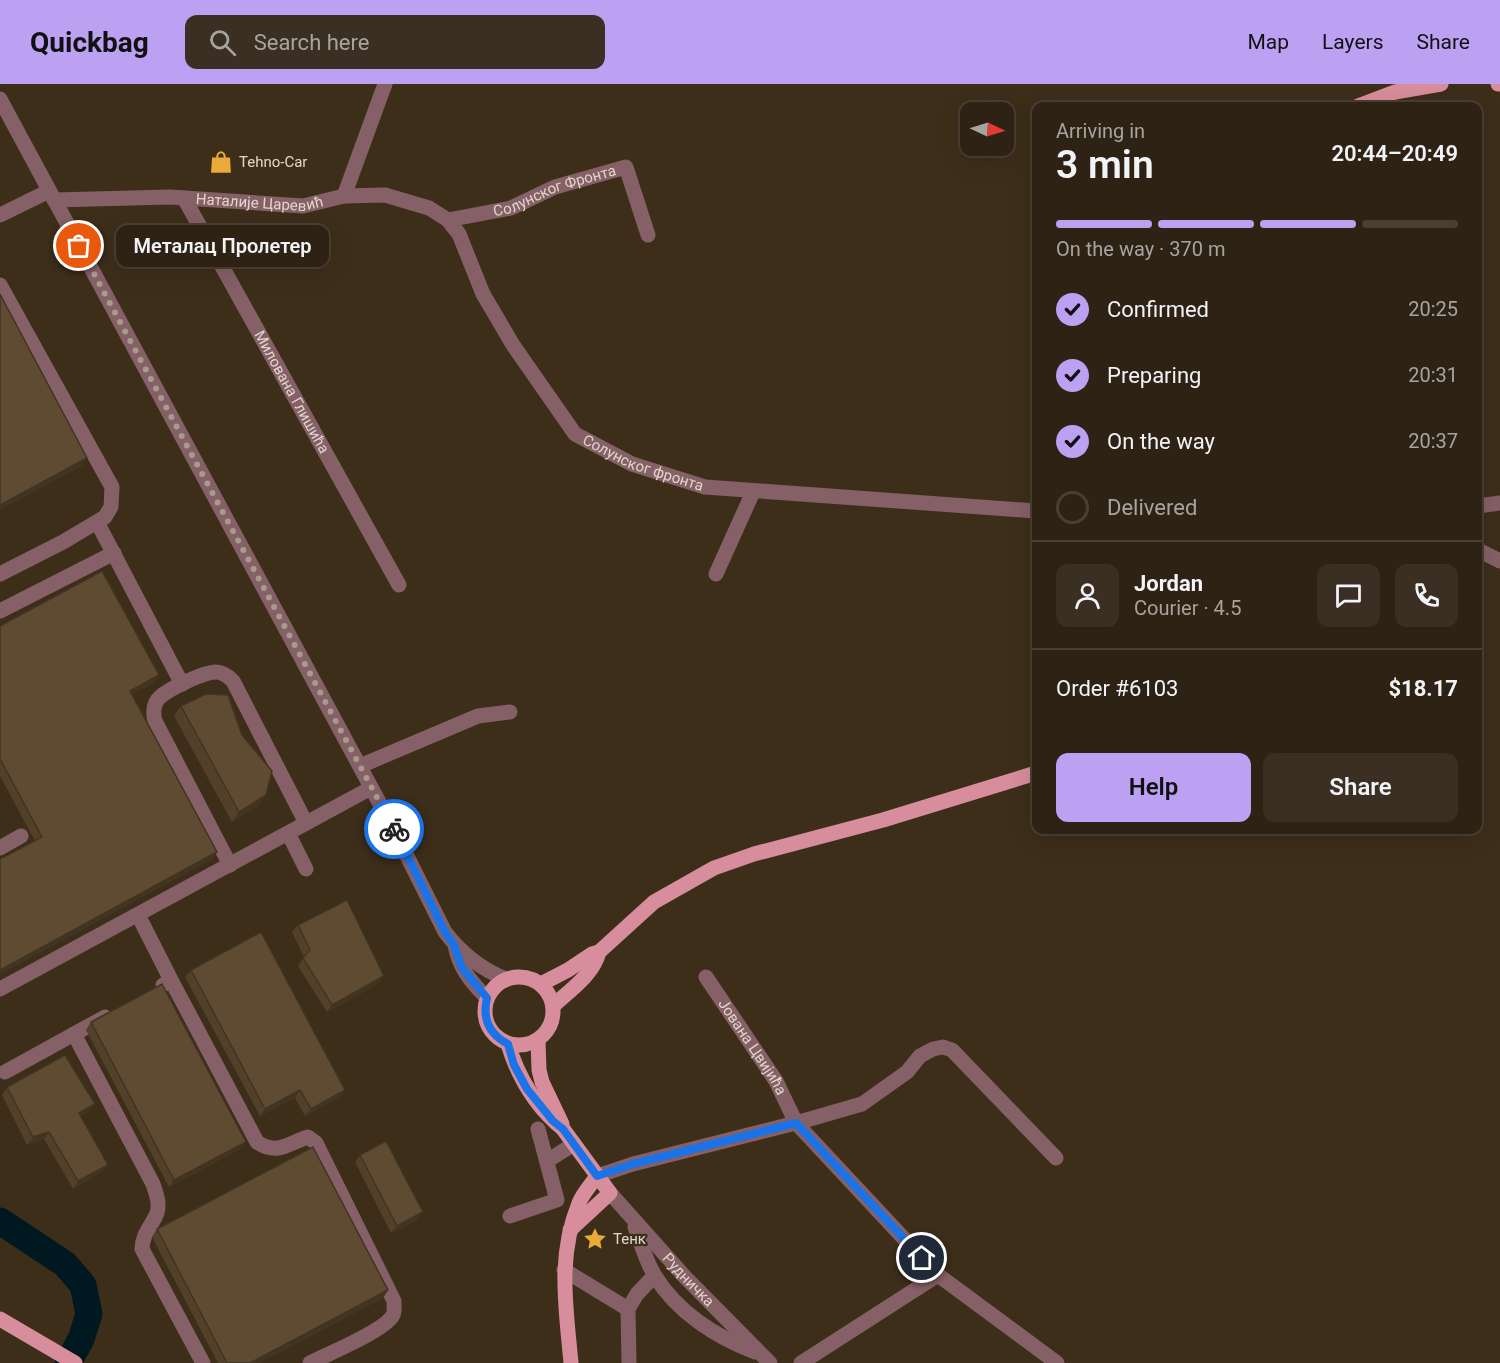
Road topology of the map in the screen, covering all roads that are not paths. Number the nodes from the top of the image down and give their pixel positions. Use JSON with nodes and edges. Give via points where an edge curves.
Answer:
{"nodes":[{"id":1,"x":385,"y":84,"type":"edge"},
{"id":2,"x":1441,"y":84,"type":"edge"},
{"id":3,"x":0,"y":99,"type":"edge"},
{"id":4,"x":1369,"y":102,"type":"edge"},
{"id":5,"x":52,"y":195,"type":"junction"},
{"id":6,"x":344,"y":196,"type":"junction"},
{"id":7,"x":184,"y":198,"type":"junction"},
{"id":8,"x":0,"y":215,"type":"edge"},
{"id":9,"x":447,"y":220,"type":"junction"},
{"id":10,"x":648,"y":236,"type":"dead end"},
{"id":11,"x":0,"y":285,"type":"edge"},
{"id":12,"x":753,"y":492,"type":"junction"},
{"id":13,"x":1500,"y":503,"type":"edge"},
{"id":14,"x":1482,"y":505,"type":"edge"},
{"id":15,"x":1032,"y":511,"type":"edge"},
{"id":16,"x":97,"y":522,"type":"junction"},
{"id":17,"x":1482,"y":552,"type":"edge"},
{"id":18,"x":114,"y":553,"type":"junction"},
{"id":19,"x":1500,"y":561,"type":"edge"},
{"id":20,"x":0,"y":574,"type":"edge"},
{"id":21,"x":716,"y":574,"type":"dead end"},
{"id":22,"x":399,"y":585,"type":"dead end"},
{"id":23,"x":0,"y":611,"type":"edge"},
{"id":24,"x":182,"y":684,"type":"junction"},
{"id":25,"x":510,"y":712,"type":"dead end"},
{"id":26,"x":360,"y":766,"type":"junction"},
{"id":27,"x":1032,"y":774,"type":"edge"},
{"id":28,"x":371,"y":788,"type":"junction"},
{"id":29,"x":306,"y":823,"type":"junction"},
{"id":30,"x":288,"y":833,"type":"junction"},
{"id":31,"x":21,"y":836,"type":"dead end"},
{"id":32,"x":0,"y":848,"type":"edge"},
{"id":33,"x":230,"y":865,"type":"junction"},
{"id":34,"x":306,"y":869,"type":"dead end"},
{"id":35,"x":138,"y":915,"type":"junction"},
{"id":36,"x":454,"y":945,"type":"junction"},
{"id":37,"x":599,"y":952,"type":"junction"},
{"id":38,"x":706,"y":977,"type":"dead end"},
{"id":39,"x":506,"y":979,"type":"junction"},
{"id":40,"x":171,"y":981,"type":"junction"},
{"id":41,"x":541,"y":984,"type":"junction"},
{"id":42,"x":0,"y":989,"type":"edge"},
{"id":43,"x":152,"y":991,"type":"edge"},
{"id":44,"x":487,"y":998,"type":"junction"},
{"id":45,"x":553,"y":1006,"type":"junction"},
{"id":46,"x":114,"y":1012,"type":"edge"},
{"id":47,"x":74,"y":1034,"type":"junction"},
{"id":48,"x":538,"y":1041,"type":"junction"},
{"id":49,"x":508,"y":1044,"type":"junction"},
{"id":50,"x":5,"y":1072,"type":"dead end"},
{"id":51,"x":796,"y":1123,"type":"junction"},
{"id":52,"x":563,"y":1129,"type":"junction"},
{"id":53,"x":538,"y":1130,"type":"dead end"},
{"id":54,"x":574,"y":1144,"type":"junction"},
{"id":55,"x":1056,"y":1158,"type":"dead end"},
{"id":56,"x":547,"y":1161,"type":"junction"},
{"id":57,"x":597,"y":1176,"type":"junction"},
{"id":58,"x":610,"y":1193,"type":"junction"},
{"id":59,"x":510,"y":1216,"type":"dead end"},
{"id":60,"x":631,"y":1216,"type":"junction"},
{"id":61,"x":570,"y":1230,"type":"junction"},
{"id":62,"x":564,"y":1270,"type":"junction"},
{"id":63,"x":938,"y":1275,"type":"junction"},
{"id":64,"x":654,"y":1276,"type":"junction"},
{"id":65,"x":628,"y":1309,"type":"junction"},
{"id":66,"x":0,"y":1319,"type":"edge"},
{"id":67,"x":765,"y":1359,"type":"edge"},
{"id":68,"x":75,"y":1363,"type":"edge"},
{"id":69,"x":203,"y":1363,"type":"edge"},
{"id":70,"x":310,"y":1363,"type":"edge"},
{"id":71,"x":571,"y":1363,"type":"edge"},
{"id":72,"x":629,"y":1363,"type":"edge"},
{"id":73,"x":801,"y":1363,"type":"edge"},
{"id":74,"x":1057,"y":1363,"type":"edge"}],
"edges":[{"from":1,"to":6,"type":"street","name":"Наталије Царевић"},
{"from":2,"to":4,"type":"main road","via":[[1395,92]]},
{"from":3,"to":5,"type":"street"},
{"from":5,"to":7,"type":"street","name":"Наталије Царевић"},
{"from":5,"to":8,"type":"street"},
{"from":5,"to":26,"type":"street"},
{"from":6,"to":7,"type":"street","name":"Наталије Царевић","via":[[303,206]]},
{"from":6,"to":9,"type":"street","name":"Солунског фронта","via":[[385,195],[429,208]]},
{"from":7,"to":22,"type":"street","name":"Милована Глишића"},
{"from":9,"to":10,"type":"street","name":"Солунског Фронта","via":[[512,208],[555,187],[626,167]]},
{"from":9,"to":12,"type":"street","name":"Солунског фронта","via":[[459,234],[483,294],[513,345],[575,434],[632,464],[705,487]]},
{"from":11,"to":16,"type":"street","via":[[112,487],[111,507]]},
{"from":12,"to":15,"type":"street","name":"Солунског фронта"},
{"from":12,"to":21,"type":"street"},
{"from":13,"to":14,"type":"street"},
{"from":16,"to":18,"type":"street"},
{"from":16,"to":20,"type":"street"},
{"from":17,"to":19,"type":"street"},
{"from":18,"to":23,"type":"street"},
{"from":18,"to":24,"type":"street"},
{"from":24,"to":29,"type":"street","via":[[216,672],[233,681]]},
{"from":24,"to":33,"type":"street","via":[[159,698],[154,706],[155,721]]},
{"from":25,"to":26,"type":"street","via":[[478,716]]},
{"from":26,"to":28,"type":"street"},
{"from":27,"to":37,"type":"main road","via":[[722,865],[654,902]]},
{"from":28,"to":29,"type":"street"},
{"from":28,"to":36,"type":"street"},
{"from":29,"to":30,"type":"street"},
{"from":30,"to":33,"type":"street"},
{"from":30,"to":34,"type":"street"},
{"from":31,"to":32,"type":"street"},
{"from":33,"to":35,"type":"street"},
{"from":35,"to":40,"type":"street"},
{"from":35,"to":42,"type":"street"},
{"from":36,"to":39,"type":"street","via":[[485,970]]},
{"from":36,"to":44,"type":"street","via":[[462,968]]},
{"from":37,"to":41,"type":"main road"},
{"from":37,"to":45,"type":"main road","via":[[586,975]]},
{"from":38,"to":51,"type":"street","name":"Јована Цвијића","via":[[776,1081]]},
{"from":39,"to":41,"type":"main road","via":[[524,977]]},
{"from":39,"to":44,"type":"main road"},
{"from":40,"to":43,"type":"street"},
{"from":40,"to":70,"type":"street","via":[[257,1142],[277,1150],[308,1137],[316,1143],[394,1301],[394,1314],[388,1323]]},
{"from":41,"to":45,"type":"main road"},
{"from":44,"to":49,"type":"main road","via":[[486,1021],[498,1039]]},
{"from":45,"to":48,"type":"main road","via":[[551,1025]]},
{"from":46,"to":47,"type":"street"},
{"from":47,"to":50,"type":"street"},
{"from":47,"to":69,"type":"street","via":[[153,1184],[157,1212],[142,1239],[142,1249]]},
{"from":48,"to":49,"type":"main road"},
{"from":48,"to":52,"type":"main road","via":[[542,1082]]},
{"from":49,"to":52,"type":"main road","via":[[527,1089]]},
{"from":51,"to":55,"type":"street","via":[[862,1104],[907,1072],[920,1056],[943,1047],[951,1050]]},
{"from":51,"to":57,"type":"street"},
{"from":51,"to":63,"type":"street","name":"Јована Цвијића"},
{"from":52,"to":54,"type":"main road"},
{"from":53,"to":56,"type":"street"},
{"from":54,"to":56,"type":"street"},
{"from":54,"to":57,"type":"main road"},
{"from":56,"to":59,"type":"street","via":[[557,1200]]},
{"from":57,"to":58,"type":"main road"},
{"from":57,"to":61,"type":"main road","via":[[579,1201]]},
{"from":58,"to":60,"type":"street","name":"Рудничка"},
{"from":58,"to":61,"type":"main road"},
{"from":60,"to":64,"type":"street"},
{"from":60,"to":67,"type":"street","name":"Рудничка"},
{"from":61,"to":62,"type":"main road"},
{"from":62,"to":65,"type":"street"},
{"from":62,"to":71,"type":"main road"},
{"from":63,"to":73,"type":"street"},
{"from":63,"to":74,"type":"street","name":"Јована Цвијића"},
{"from":64,"to":65,"type":"street"},
{"from":64,"to":67,"type":"street","via":[[697,1320]]},
{"from":65,"to":72,"type":"street"},
{"from":66,"to":68,"type":"main road"}]}
